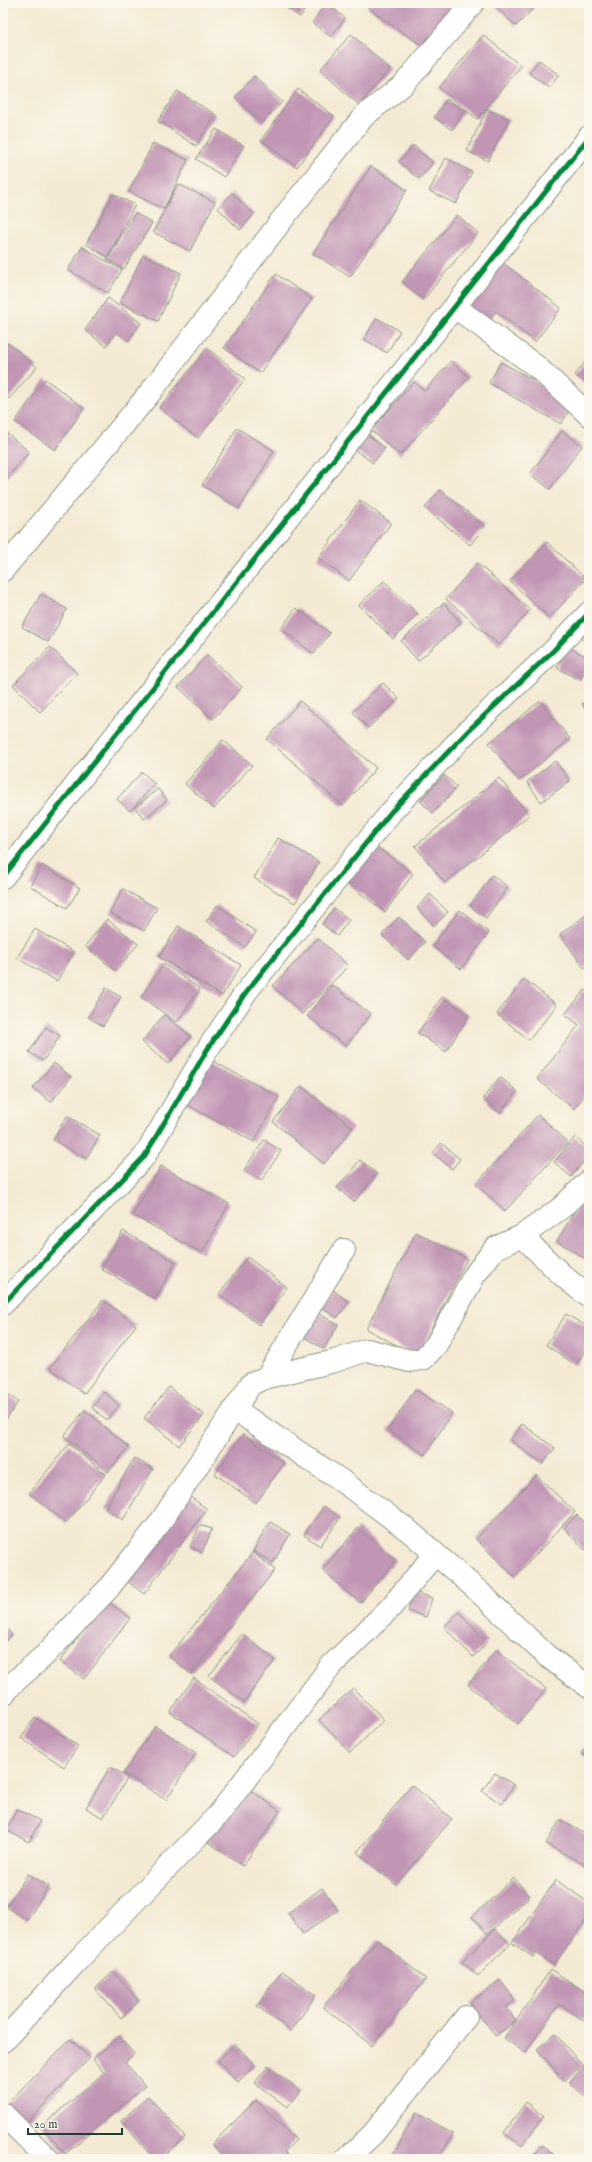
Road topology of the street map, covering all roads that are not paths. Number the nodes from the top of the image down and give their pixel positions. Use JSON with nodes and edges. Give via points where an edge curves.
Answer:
{"nodes":[{"id":1,"x":473,"y":3,"type":"edge"},
{"id":2,"x":589,"y":137,"type":"edge"},
{"id":3,"x":455,"y":307,"type":"junction"},
{"id":4,"x":589,"y":414,"type":"edge"},
{"id":5,"x":3,"y":570,"type":"edge"},
{"id":6,"x":589,"y":613,"type":"edge"},
{"id":7,"x":3,"y":877,"type":"edge"},
{"id":8,"x":589,"y":1181,"type":"edge"},
{"id":9,"x":522,"y":1236,"type":"junction"},
{"id":10,"x":344,"y":1250,"type":"dead end"},
{"id":11,"x":589,"y":1298,"type":"edge"},
{"id":12,"x":3,"y":1304,"type":"edge"},
{"id":13,"x":266,"y":1377,"type":"junction"},
{"id":14,"x":234,"y":1409,"type":"junction"},
{"id":15,"x":435,"y":1554,"type":"junction"},
{"id":16,"x":589,"y":1687,"type":"edge"},
{"id":17,"x":3,"y":1695,"type":"edge"},
{"id":18,"x":466,"y":2017,"type":"dead end"},
{"id":19,"x":3,"y":2041,"type":"edge"},
{"id":20,"x":3,"y":2114,"type":"edge"},
{"id":21,"x":48,"y":2159,"type":"edge"},
{"id":22,"x":346,"y":2159,"type":"edge"}],
"edges":[{"from":1,"to":5,"type":"street","via":[[404,84],[364,116],[149,394]]},
{"from":2,"to":3,"type":"street"},
{"from":3,"to":4,"type":"street","via":[[537,367]]},
{"from":3,"to":7,"type":"street"},
{"from":6,"to":12,"type":"street","via":[[553,651],[469,730],[391,812],[246,992],[207,1050],[144,1157]]},
{"from":8,"to":9,"type":"street","via":[[561,1208]]},
{"from":9,"to":11,"type":"street"},
{"from":9,"to":13,"type":"street","via":[[495,1248],[474,1276],[436,1345],[423,1359],[410,1361],[367,1350],[335,1361]]},
{"from":10,"to":13,"type":"street"},
{"from":13,"to":14,"type":"street","via":[[251,1384]]},
{"from":14,"to":15,"type":"street","via":[[346,1484],[409,1531]]},
{"from":14,"to":17,"type":"street","via":[[160,1523],[107,1590]]},
{"from":15,"to":16,"type":"street","via":[[547,1656]]},
{"from":15,"to":19,"type":"street","via":[[391,1607],[332,1666],[219,1814]]},
{"from":18,"to":22,"type":"street","via":[[373,2134]]},
{"from":20,"to":21,"type":"street"}]}
